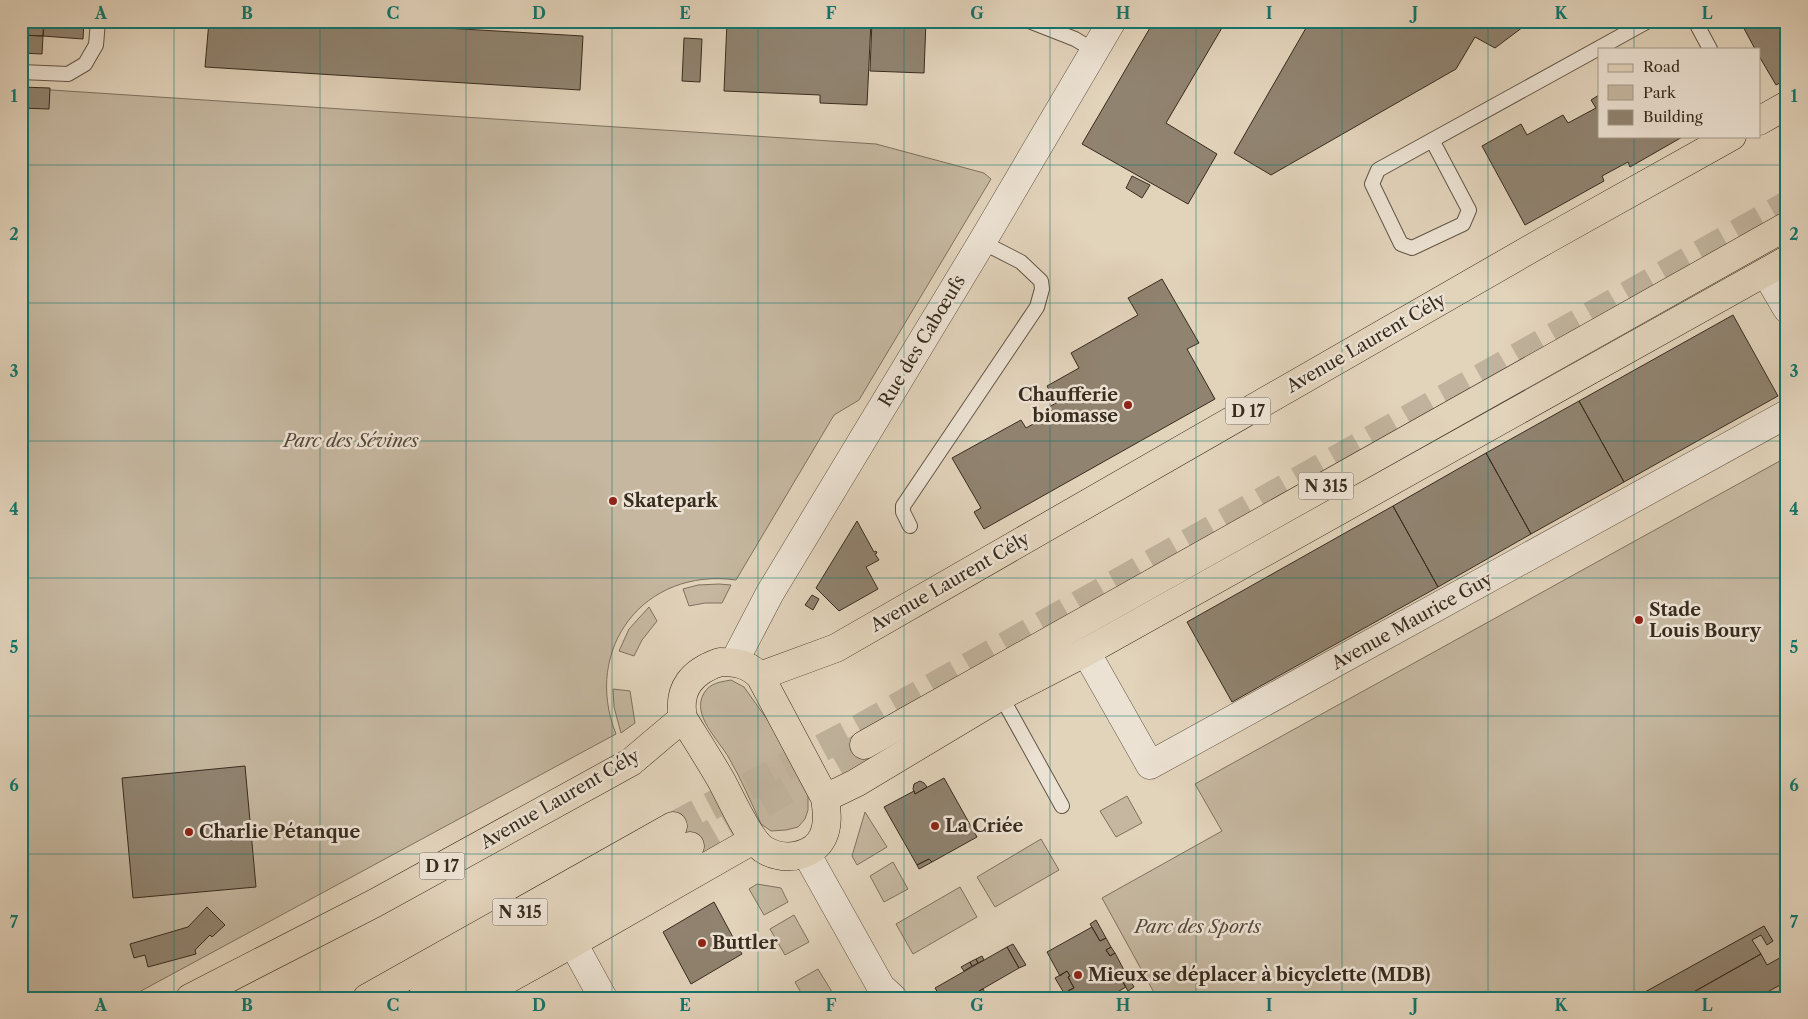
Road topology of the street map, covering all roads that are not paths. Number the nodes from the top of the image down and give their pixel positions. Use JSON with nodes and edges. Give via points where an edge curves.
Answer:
{"nodes":[{"id":1,"x":98,"y":21,"type":"edge"},
{"id":2,"x":1029,"y":21,"type":"edge"},
{"id":3,"x":1112,"y":21,"type":"edge"},
{"id":4,"x":1648,"y":21,"type":"edge"},
{"id":5,"x":1695,"y":21,"type":"edge"},
{"id":6,"x":1599,"y":48,"type":"edge"},
{"id":7,"x":1709,"y":48,"type":"edge"},
{"id":8,"x":1598,"y":49,"type":"edge"},
{"id":9,"x":1095,"y":51,"type":"junction"},
{"id":10,"x":21,"y":72,"type":"edge"},
{"id":11,"x":1787,"y":105,"type":"edge"},
{"id":12,"x":1760,"y":120,"type":"edge"},
{"id":13,"x":1728,"y":138,"type":"edge"},
{"id":14,"x":1432,"y":140,"type":"junction"},
{"id":15,"x":1787,"y":226,"type":"edge"},
{"id":16,"x":982,"y":242,"type":"junction"},
{"id":17,"x":1776,"y":266,"type":"edge"},
{"id":18,"x":1787,"y":309,"type":"edge"},
{"id":19,"x":1787,"y":414,"type":"edge"},
{"id":20,"x":910,"y":526,"type":"dead end"},
{"id":21,"x":1086,"y":652,"type":"junction"},
{"id":22,"x":734,"y":662,"type":"junction"},
{"id":23,"x":760,"y":676,"type":"junction"},
{"id":24,"x":1001,"y":696,"type":"junction"},
{"id":25,"x":683,"y":718,"type":"junction"},
{"id":26,"x":864,"y":745,"type":"tunnel mouth"},
{"id":27,"x":826,"y":798,"type":"junction"},
{"id":28,"x":1062,"y":806,"type":"dead end"},
{"id":29,"x":673,"y":826,"type":"tunnel mouth"},
{"id":30,"x":753,"y":840,"type":"junction"},
{"id":31,"x":690,"y":846,"type":"tunnel mouth"},
{"id":32,"x":806,"y":853,"type":"junction"},
{"id":33,"x":573,"y":943,"type":"junction"},
{"id":34,"x":886,"y":994,"type":"edge"},
{"id":35,"x":190,"y":998,"type":"edge"},
{"id":36,"x":367,"y":998,"type":"edge"},
{"id":37,"x":422,"y":998,"type":"edge"},
{"id":38,"x":474,"y":998,"type":"edge"},
{"id":39,"x":603,"y":998,"type":"edge"}],
"edges":[{"from":1,"to":10,"type":"lane","via":[[96,45],[85,64],[68,74]]},
{"from":2,"to":9,"type":"lane","via":[[1075,39]]},
{"from":3,"to":9,"type":"street","name":"Rue des Cabœufs"},
{"from":4,"to":6,"type":"lane"},
{"from":5,"to":7,"type":"lane"},
{"from":8,"to":14,"type":"lane"},
{"from":9,"to":16,"type":"street","name":"Rue des Cabœufs"},
{"from":11,"to":12,"type":"main road"},
{"from":13,"to":23,"type":"main road","name":"Avenue Laurent Cély","number":"D 17","via":[[836,648]]},
{"from":14,"to":14,"type":"lane","via":[[1378,170],[1372,184],[1401,244],[1412,248],[1463,224],[1469,210]]},
{"from":15,"to":26,"type":"main road","number":"N 315"},
{"from":16,"to":20,"type":"lane","via":[[1021,262],[1041,281],[1042,289],[1036,307],[903,506]]},
{"from":16,"to":22,"type":"street","name":"Rue des Cabœufs","via":[[770,594]]},
{"from":17,"to":18,"type":"street"},
{"from":17,"to":21,"type":"main road"},
{"from":19,"to":21,"type":"street","name":"Avenue Maurice Guy","via":[[1150,764]]},
{"from":21,"to":24,"type":"main road"},
{"from":22,"to":23,"type":"main road"},
{"from":22,"to":25,"type":"main road","via":[[720,662],[697,672],[683,694]]},
{"from":23,"to":27,"type":"main road"},
{"from":24,"to":27,"type":"main road"},
{"from":24,"to":28,"type":"lane"},
{"from":25,"to":30,"type":"main road"},
{"from":25,"to":35,"type":"main road","name":"Avenue Laurent Cély","number":"D 17","via":[[631,762],[375,903]]},
{"from":27,"to":32,"type":"main road","via":[[825,832],[816,846]]},
{"from":29,"to":36,"type":"main road","number":"N 315"},
{"from":30,"to":32,"type":"main road","via":[[774,854],[794,856]]},
{"from":30,"to":33,"type":"main road"},
{"from":31,"to":37,"type":"main road","number":"N 315"},
{"from":32,"to":34,"type":"street"},
{"from":33,"to":38,"type":"main road"},
{"from":33,"to":39,"type":"street"}]}
